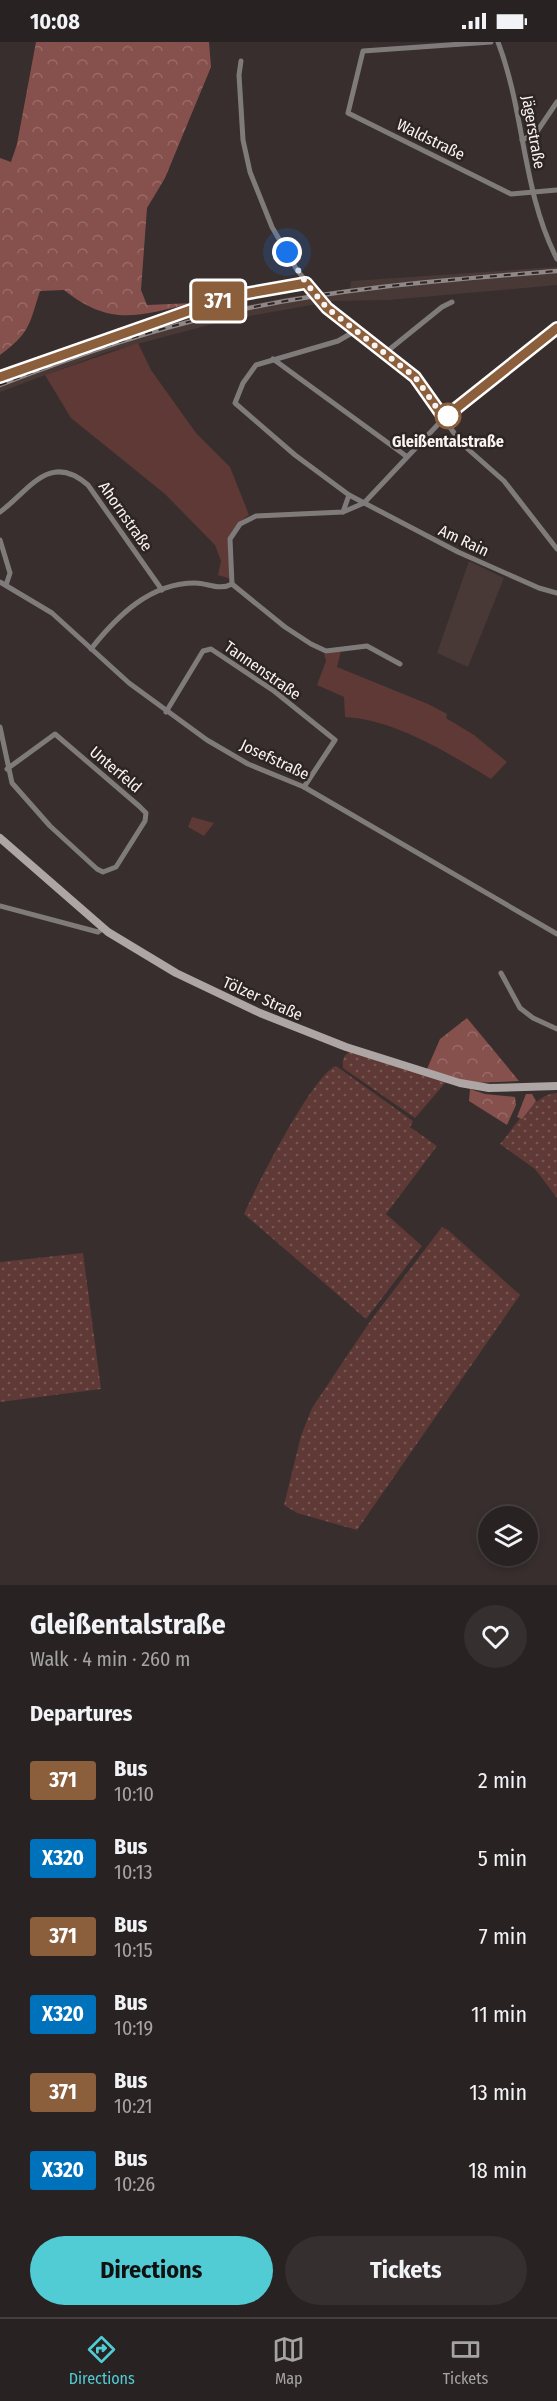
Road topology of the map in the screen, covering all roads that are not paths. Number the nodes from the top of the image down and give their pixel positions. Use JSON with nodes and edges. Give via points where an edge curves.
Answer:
{"nodes":[{"id":1,"x":491,"y":42,"type":"edge"},
{"id":2,"x":498,"y":42,"type":"edge"},
{"id":3,"x":241,"y":61,"type":"dead end"},
{"id":4,"x":557,"y":102,"type":"edge"},
{"id":5,"x":522,"y":140,"type":"junction"},
{"id":6,"x":557,"y":190,"type":"edge"},
{"id":7,"x":531,"y":192,"type":"junction"},
{"id":8,"x":557,"y":259,"type":"edge"},
{"id":9,"x":306,"y":283,"type":"junction"},
{"id":10,"x":452,"y":302,"type":"dead end"},
{"id":11,"x":557,"y":328,"type":"edge"},
{"id":12,"x":357,"y":330,"type":"junction"},
{"id":13,"x":385,"y":353,"type":"junction"},
{"id":14,"x":273,"y":359,"type":"junction"},
{"id":15,"x":0,"y":377,"type":"edge"},
{"id":16,"x":444,"y":418,"type":"junction"},
{"id":17,"x":406,"y":456,"type":"junction"},
{"id":18,"x":349,"y":495,"type":"junction"},
{"id":19,"x":364,"y":503,"type":"junction"},
{"id":20,"x":0,"y":512,"type":"edge"},
{"id":21,"x":343,"y":512,"type":"junction"},
{"id":22,"x":0,"y":540,"type":"edge"},
{"id":23,"x":556,"y":545,"type":"edge"},
{"id":24,"x":3,"y":584,"type":"edge"},
{"id":25,"x":232,"y":584,"type":"junction"},
{"id":26,"x":162,"y":590,"type":"junction"},
{"id":27,"x":557,"y":593,"type":"edge"},
{"id":28,"x":91,"y":649,"type":"junction"},
{"id":29,"x":400,"y":664,"type":"dead end"},
{"id":30,"x":166,"y":712,"type":"junction"},
{"id":31,"x":0,"y":727,"type":"edge"},
{"id":32,"x":8,"y":769,"type":"junction"},
{"id":33,"x":304,"y":788,"type":"junction"},
{"id":34,"x":0,"y":838,"type":"edge"},
{"id":35,"x":0,"y":906,"type":"edge"},
{"id":36,"x":104,"y":928,"type":"junction"},
{"id":37,"x":557,"y":934,"type":"edge"},
{"id":38,"x":501,"y":973,"type":"dead end"},
{"id":39,"x":557,"y":1029,"type":"edge"},
{"id":40,"x":557,"y":1086,"type":"edge"}],
"edges":[{"from":1,"to":7,"type":"street","name":"Waldstraße","via":[[363,51],[348,113],[511,194]]},
{"from":2,"to":5,"type":"street","name":"Jägerstraße"},
{"from":3,"to":9,"type":"street","via":[[243,140],[250,172],[272,227]]},
{"from":4,"to":5,"type":"street","via":[[536,133]]},
{"from":5,"to":7,"type":"street","name":"Jägerstraße"},
{"from":6,"to":7,"type":"street"},
{"from":7,"to":8,"type":"street","name":"Jägerstraße","via":[[544,235]]},
{"from":9,"to":12,"type":"street","via":[[327,308]]},
{"from":9,"to":15,"type":"street","via":[[205,305]]},
{"from":10,"to":13,"type":"street"},
{"from":11,"to":16,"type":"street"},
{"from":12,"to":13,"type":"street"},
{"from":12,"to":14,"type":"street","via":[[338,341]]},
{"from":13,"to":16,"type":"street","via":[[415,377]]},
{"from":14,"to":17,"type":"street"},
{"from":14,"to":18,"type":"street","name":"Am Rain","via":[[256,365],[235,403]]},
{"from":16,"to":17,"type":"street"},
{"from":16,"to":23,"type":"street","via":[[470,453],[504,481]]},
{"from":17,"to":19,"type":"street"},
{"from":18,"to":19,"type":"street","name":"Am Rain"},
{"from":18,"to":21,"type":"street"},
{"from":19,"to":21,"type":"street"},
{"from":19,"to":27,"type":"street","name":"Am Rain","via":[[458,552]]},
{"from":20,"to":26,"type":"street","name":"Ahornstraße","via":[[40,477],[57,472],[75,476],[88,485]]},
{"from":21,"to":25,"type":"street","via":[[247,519],[230,539]]},
{"from":22,"to":24,"type":"street","via":[[10,573]]},
{"from":24,"to":28,"type":"street","name":"Josefstraße","via":[[52,613]]},
{"from":25,"to":26,"type":"street","via":[[221,588],[189,583]]},
{"from":25,"to":29,"type":"street","via":[[311,644],[326,651],[367,646]]},
{"from":26,"to":28,"type":"street","via":[[123,612]]},
{"from":28,"to":30,"type":"street","name":"Josefstraße"},
{"from":30,"to":33,"type":"street","name":"Josefstraße","via":[[248,764]]},
{"from":30,"to":33,"type":"street","name":"Tannenstraße","via":[[203,651],[211,649],[274,691],[335,740]]},
{"from":31,"to":32,"type":"street"},
{"from":32,"to":32,"type":"street","name":"Unterfeld","via":[[12,783],[50,826],[103,872],[116,867],[147,817],[55,734]]},
{"from":33,"to":37,"type":"street","name":"Josefstraße"},
{"from":34,"to":36,"type":"main road","name":"Tölzer Straße"},
{"from":35,"to":36,"type":"street","via":[[98,932]]},
{"from":36,"to":40,"type":"main road","name":"Tölzer Straße","via":[[207,988],[346,1047],[478,1087]]},
{"from":38,"to":39,"type":"street","via":[[519,1008]]}]}
